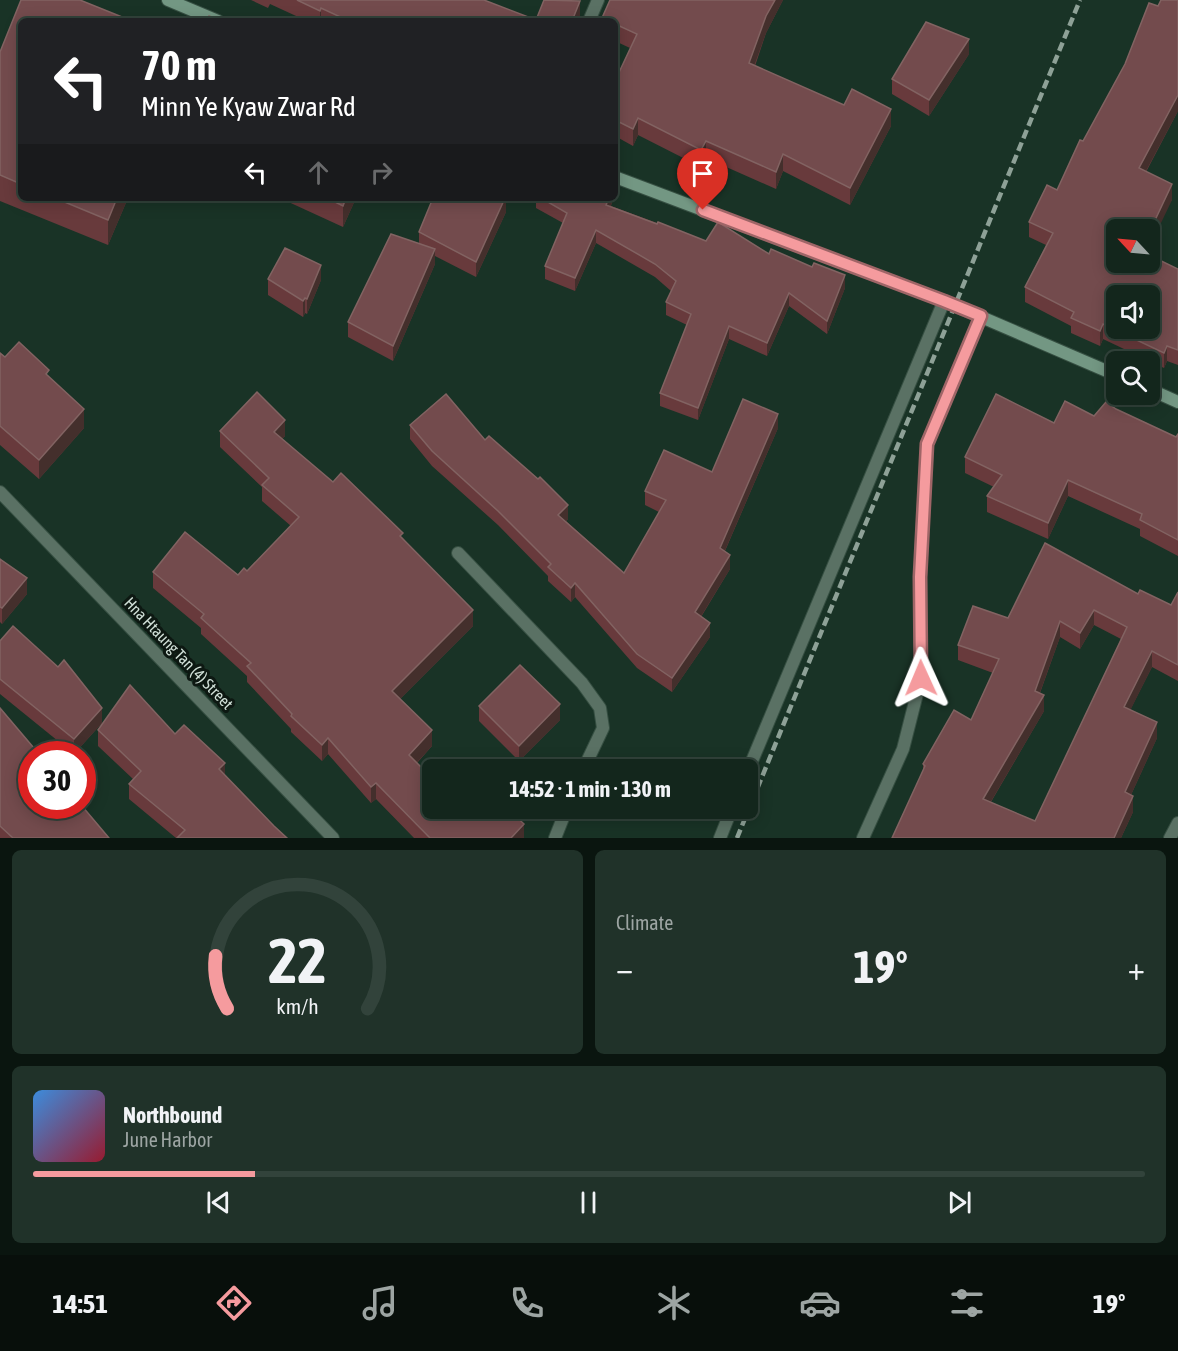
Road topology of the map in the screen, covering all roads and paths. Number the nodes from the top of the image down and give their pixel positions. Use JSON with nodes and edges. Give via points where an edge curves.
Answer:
{"nodes":[{"id":1,"x":168,"y":0,"type":"edge"},
{"id":2,"x":598,"y":0,"type":"edge"},
{"id":3,"x":211,"y":18,"type":"edge"},
{"id":4,"x":590,"y":18,"type":"edge"},
{"id":5,"x":618,"y":178,"type":"edge"},
{"id":6,"x":944,"y":301,"type":"junction"},
{"id":7,"x":981,"y":316,"type":"junction"},
{"id":8,"x":1106,"y":371,"type":"edge"},
{"id":9,"x":1160,"y":394,"type":"edge"},
{"id":10,"x":1178,"y":402,"type":"edge"},
{"id":11,"x":0,"y":492,"type":"edge"},
{"id":12,"x":458,"y":553,"type":"dead end"},
{"id":13,"x":588,"y":759,"type":"edge"},
{"id":14,"x":753,"y":759,"type":"edge"},
{"id":15,"x":563,"y":819,"type":"edge"},
{"id":16,"x":728,"y":819,"type":"edge"},
{"id":17,"x":1178,"y":823,"type":"edge"},
{"id":18,"x":333,"y":838,"type":"edge"},
{"id":19,"x":555,"y":838,"type":"edge"},
{"id":20,"x":720,"y":838,"type":"edge"},
{"id":21,"x":863,"y":838,"type":"edge"},
{"id":22,"x":1170,"y":838,"type":"edge"}],
"edges":[{"from":1,"to":3,"type":"street"},
{"from":2,"to":4,"type":"street"},
{"from":5,"to":6,"type":"street"},
{"from":6,"to":7,"type":"street"},
{"from":6,"to":14,"type":"street"},
{"from":7,"to":8,"type":"street"},
{"from":7,"to":21,"type":"street","via":[[927,444],[920,577],[921,678],[903,749]]},
{"from":9,"to":10,"type":"street"},
{"from":11,"to":18,"type":"street","name":"Hna Htaung Tan (4) Street"},
{"from":12,"to":13,"type":"street","via":[[582,683],[600,708],[603,728]]},
{"from":15,"to":19,"type":"street"},
{"from":16,"to":20,"type":"street"},
{"from":17,"to":22,"type":"street"}]}
